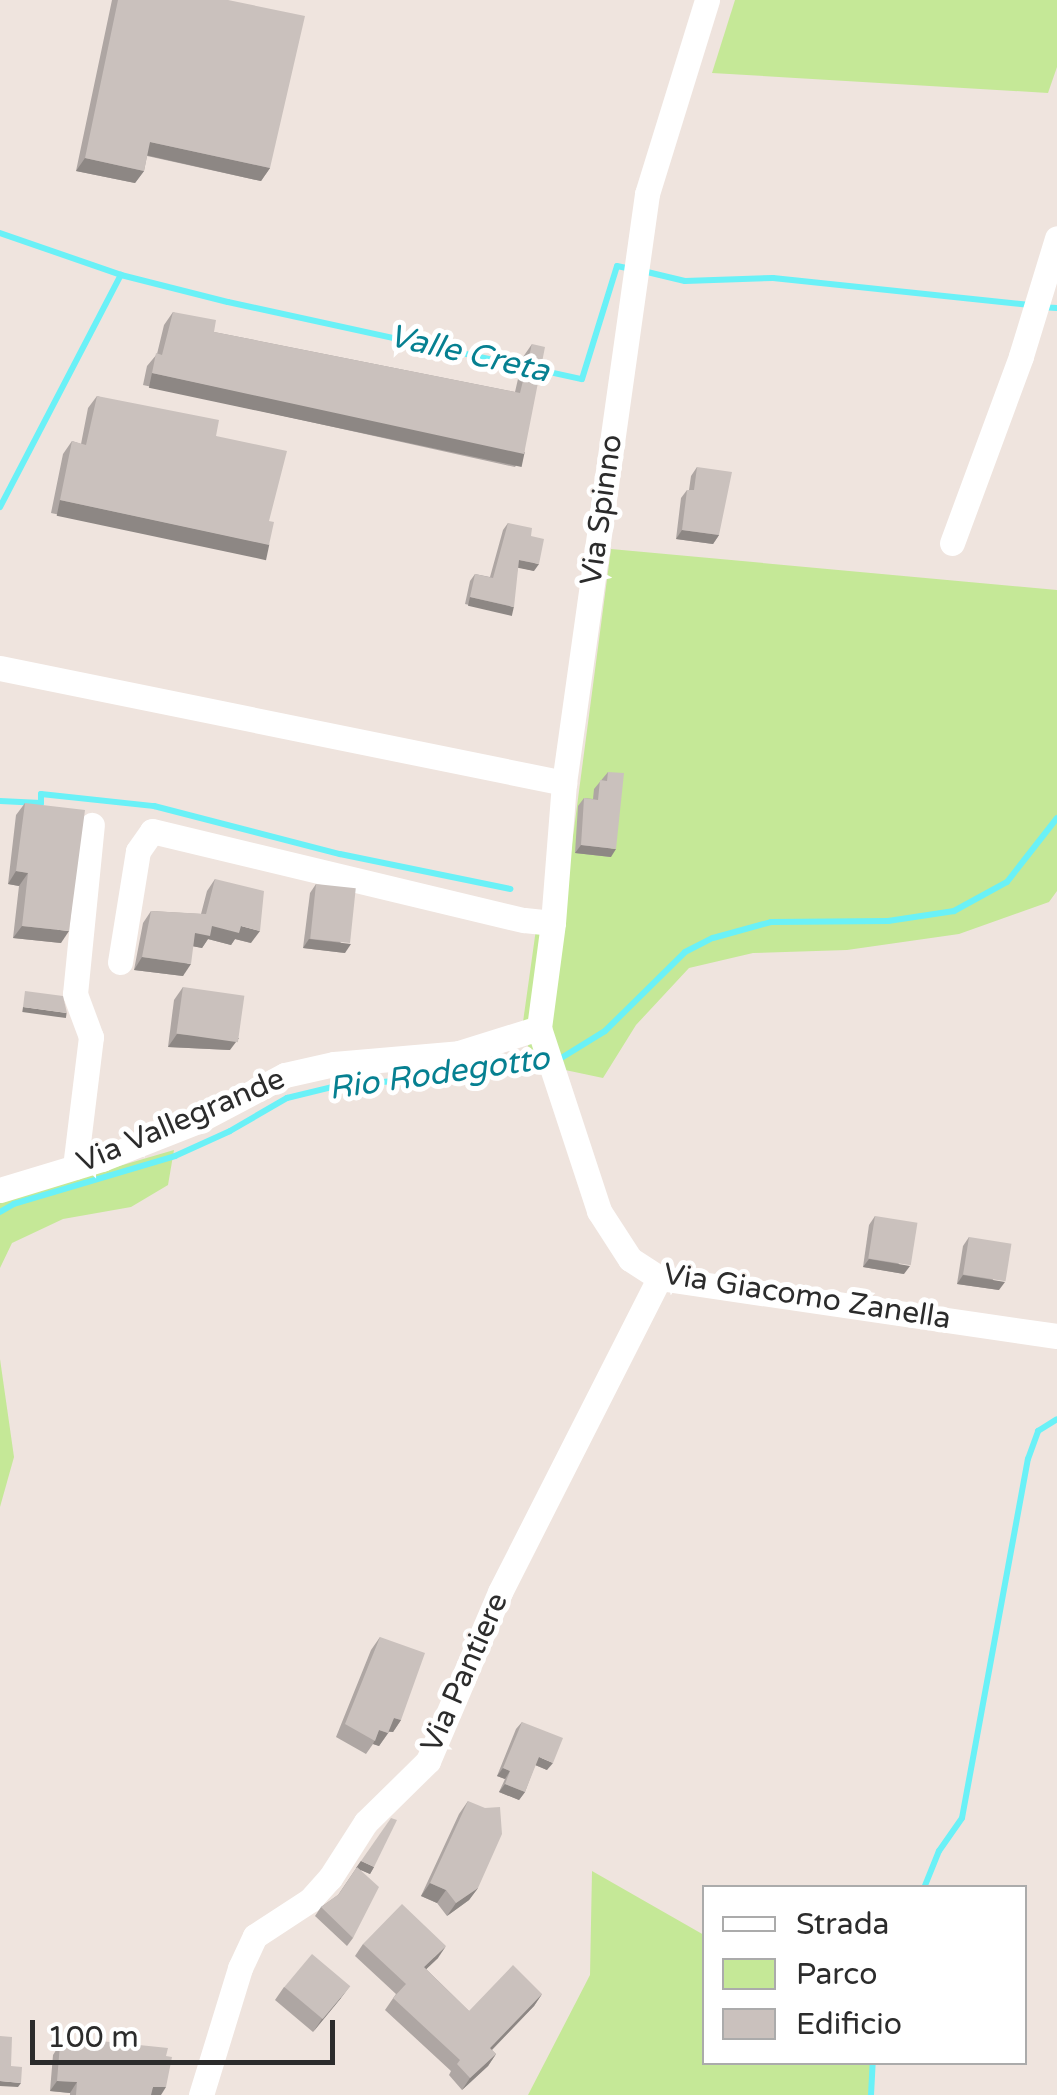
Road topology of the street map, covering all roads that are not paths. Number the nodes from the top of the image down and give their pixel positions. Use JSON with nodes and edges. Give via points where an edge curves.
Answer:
{"nodes":[{"id":1,"x":708,"y":0,"type":"edge"},
{"id":2,"x":1057,"y":238,"type":"edge"},
{"id":3,"x":952,"y":543,"type":"dead end"},
{"id":4,"x":0,"y":668,"type":"edge"},
{"id":5,"x":564,"y":783,"type":"junction"},
{"id":6,"x":92,"y":824,"type":"dead end"},
{"id":7,"x":554,"y":923,"type":"junction"},
{"id":8,"x":120,"y":962,"type":"dead end"},
{"id":9,"x":539,"y":1028,"type":"junction"},
{"id":10,"x":75,"y":1167,"type":"junction"},
{"id":11,"x":0,"y":1190,"type":"edge"},
{"id":12,"x":630,"y":1260,"type":"junction"},
{"id":13,"x":659,"y":1278,"type":"junction"},
{"id":14,"x":634,"y":1320,"type":"junction"},
{"id":15,"x":1057,"y":1336,"type":"edge"},
{"id":16,"x":202,"y":2095,"type":"edge"}],
"edges":[{"from":1,"to":5,"type":"street","name":"Via Spinno","via":[[646,194]]},
{"from":2,"to":3,"type":"street"},
{"from":4,"to":5,"type":"street"},
{"from":5,"to":7,"type":"street","name":"Via Spinno"},
{"from":6,"to":10,"type":"street","via":[[76,994],[91,1036]]},
{"from":7,"to":8,"type":"street","via":[[152,831],[138,851]]},
{"from":7,"to":9,"type":"street","name":"Via Spinno"},
{"from":9,"to":10,"type":"street","name":"Via Vallegrande","via":[[459,1054],[334,1064],[285,1075],[198,1121]]},
{"from":9,"to":12,"type":"street","name":"Via Giacomo Zanella","via":[[599,1211]]},
{"from":10,"to":11,"type":"street","name":"Via Vallegrande"},
{"from":12,"to":13,"type":"street","name":"Via Giacomo Zanella"},
{"from":12,"to":14,"type":"street"},
{"from":13,"to":14,"type":"street","name":"Via Pantiere"},
{"from":13,"to":15,"type":"street","name":"Via Giacomo Zanella"},
{"from":14,"to":16,"type":"street","name":"Via Pantiere","via":[[500,1592],[428,1760],[366,1822],[310,1900],[255,1936]]}]}
